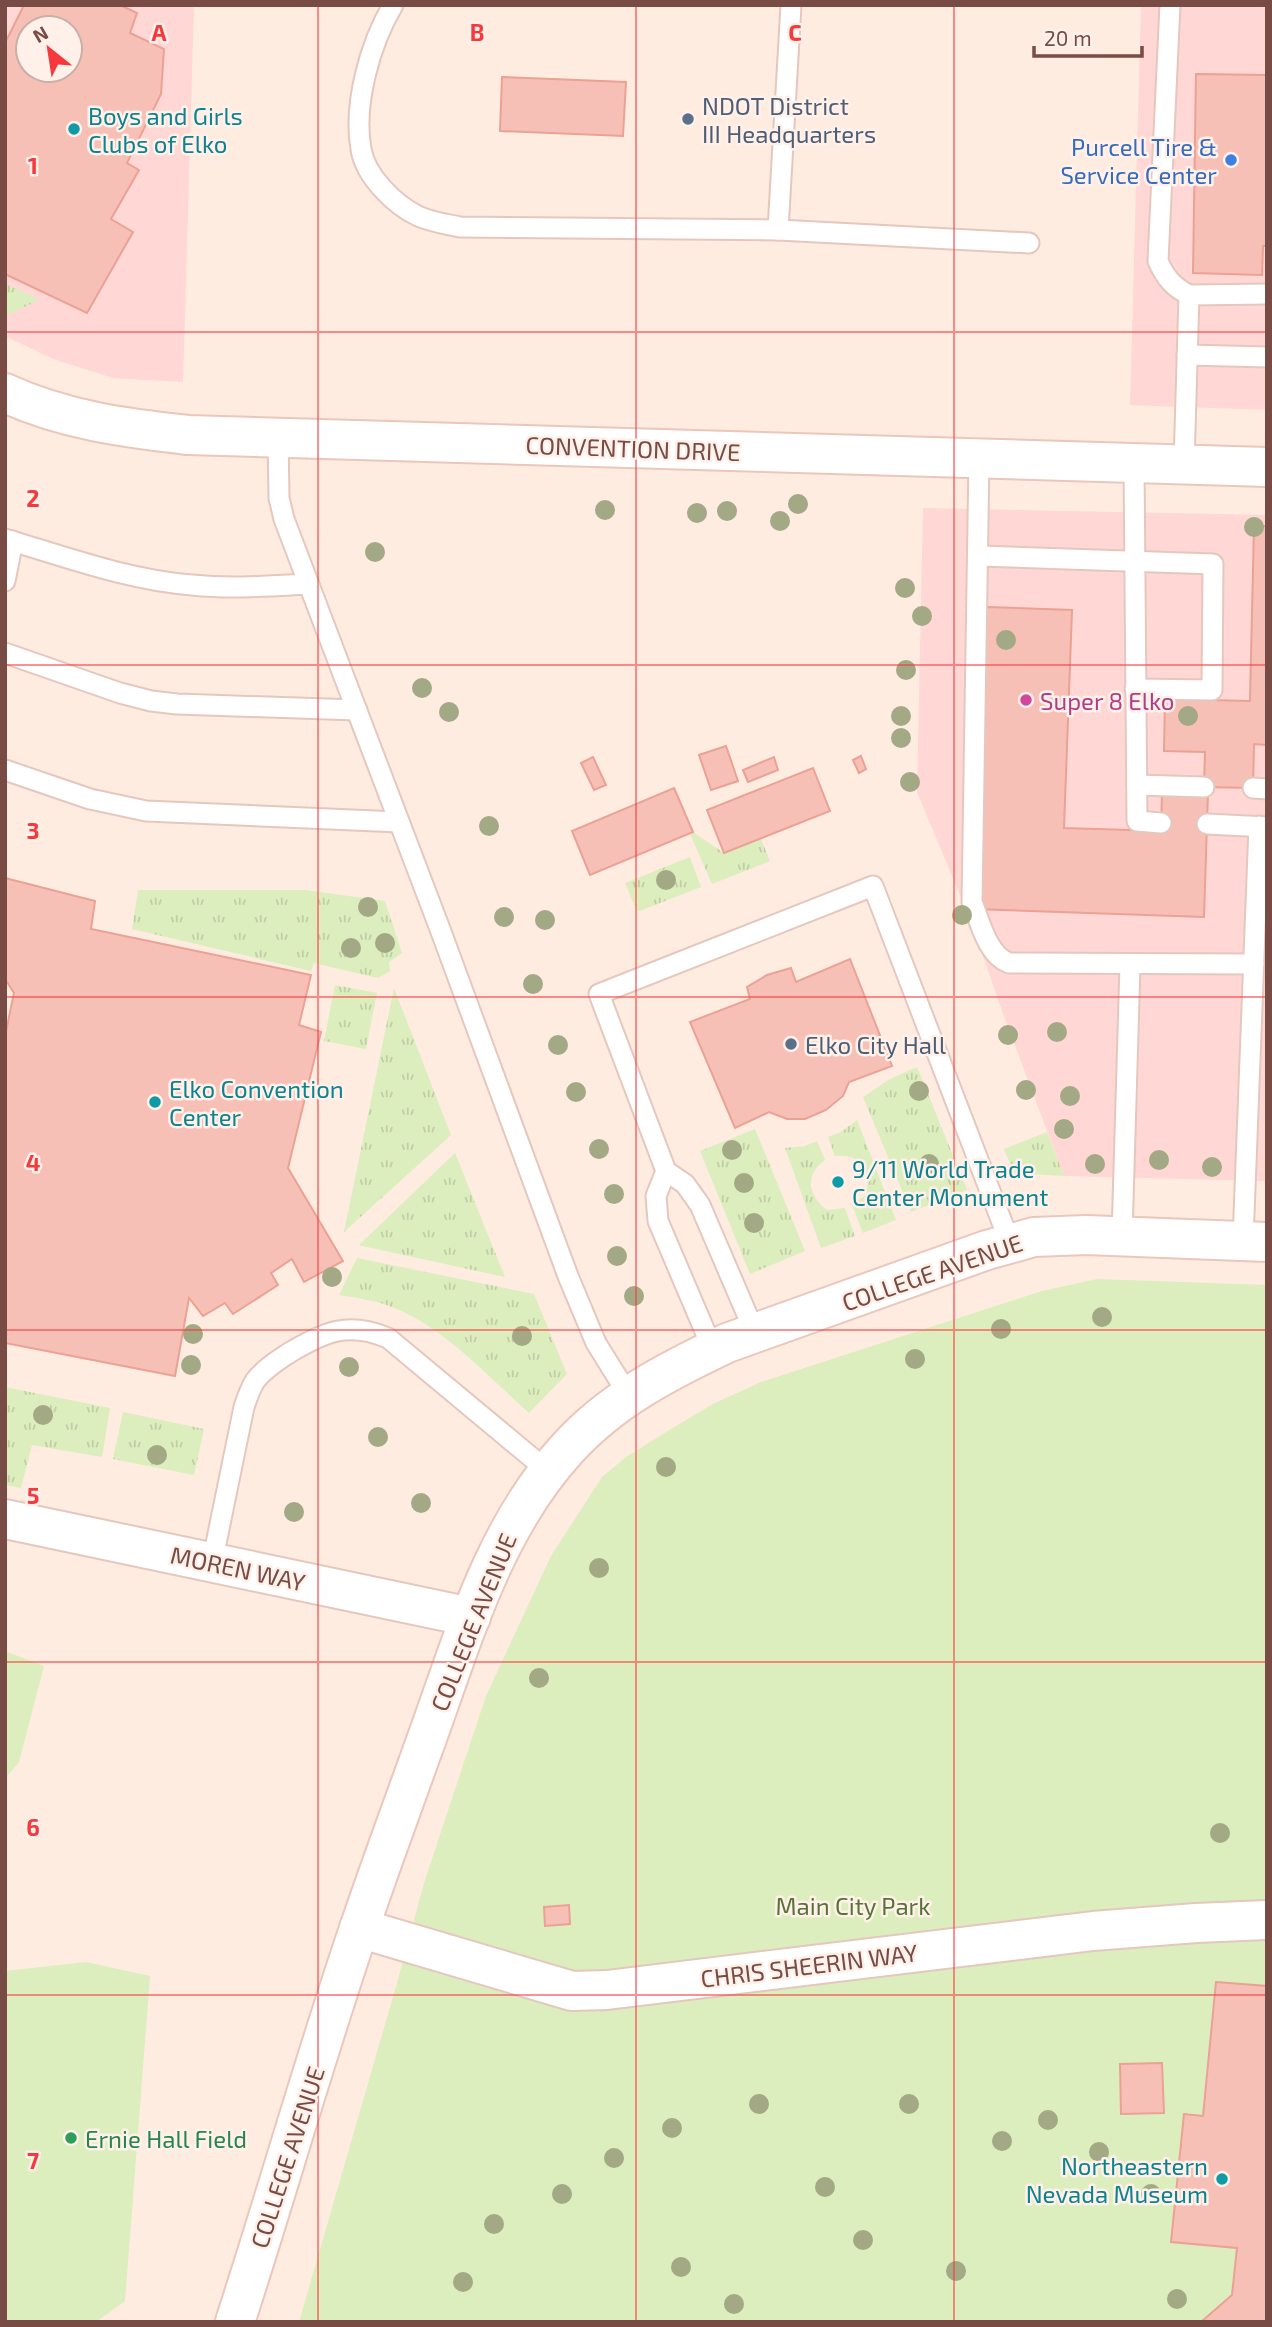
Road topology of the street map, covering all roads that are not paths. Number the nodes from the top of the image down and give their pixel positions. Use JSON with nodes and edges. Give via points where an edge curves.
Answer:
{"nodes":[{"id":1,"x":393,"y":5,"type":"edge"},
{"id":2,"x":791,"y":5,"type":"edge"},
{"id":3,"x":1170,"y":5,"type":"edge"},
{"id":4,"x":778,"y":230,"type":"junction"},
{"id":5,"x":1029,"y":243,"type":"dead end"},
{"id":6,"x":1267,"y":294,"type":"edge"},
{"id":7,"x":1189,"y":295,"type":"junction"},
{"id":8,"x":1187,"y":355,"type":"junction"},
{"id":9,"x":1267,"y":357,"type":"edge"},
{"id":10,"x":5,"y":393,"type":"edge"},
{"id":11,"x":278,"y":437,"type":"junction"},
{"id":12,"x":979,"y":458,"type":"junction"},
{"id":13,"x":1133,"y":463,"type":"junction"},
{"id":14,"x":1184,"y":464,"type":"junction"},
{"id":15,"x":1267,"y":467,"type":"edge"},
{"id":16,"x":9,"y":540,"type":"edge"},
{"id":17,"x":979,"y":556,"type":"junction"},
{"id":18,"x":1134,"y":561,"type":"junction"},
{"id":19,"x":5,"y":581,"type":"edge"},
{"id":20,"x":309,"y":584,"type":"junction"},
{"id":21,"x":5,"y":653,"type":"edge"},
{"id":22,"x":1135,"y":689,"type":"junction"},
{"id":23,"x":357,"y":710,"type":"junction"},
{"id":24,"x":5,"y":770,"type":"edge"},
{"id":25,"x":1137,"y":785,"type":"junction"},
{"id":26,"x":1204,"y":787,"type":"dead end"},
{"id":27,"x":400,"y":822,"type":"junction"},
{"id":28,"x":1161,"y":823,"type":"dead end"},
{"id":29,"x":1207,"y":824,"type":"dead end"},
{"id":30,"x":1264,"y":826,"type":"edge"},
{"id":31,"x":1254,"y":964,"type":"junction"},
{"id":32,"x":1130,"y":965,"type":"junction"},
{"id":33,"x":666,"y":1171,"type":"junction"},
{"id":34,"x":1122,"y":1236,"type":"junction"},
{"id":35,"x":1255,"y":1241,"type":"edge"},
{"id":36,"x":1010,"y":1243,"type":"junction"},
{"id":37,"x":755,"y":1334,"type":"junction"},
{"id":38,"x":713,"y":1350,"type":"junction"},
{"id":39,"x":629,"y":1396,"type":"junction"},
{"id":40,"x":549,"y":1472,"type":"junction"},
{"id":41,"x":5,"y":1519,"type":"edge"},
{"id":42,"x":212,"y":1563,"type":"junction"},
{"id":43,"x":471,"y":1617,"type":"junction"},
{"id":44,"x":1267,"y":1920,"type":"edge"},
{"id":45,"x":359,"y":1927,"type":"junction"},
{"id":46,"x":234,"y":2322,"type":"edge"}],
"edges":[{"from":1,"to":4,"type":"lane","via":[[378,33],[365,80],[361,149],[376,179],[409,211],[460,227]]},
{"from":2,"to":4,"type":"lane"},
{"from":3,"to":7,"type":"lane","via":[[1158,261],[1168,280]]},
{"from":4,"to":5,"type":"lane"},
{"from":6,"to":7,"type":"lane"},
{"from":7,"to":8,"type":"lane"},
{"from":8,"to":9,"type":"lane"},
{"from":8,"to":14,"type":"lane"},
{"from":10,"to":11,"type":"street","name":"CONVENTION DRIVE","via":[[117,428]]},
{"from":11,"to":12,"type":"street","name":"CONVENTION DRIVE"},
{"from":11,"to":20,"type":"lane","via":[[281,508]]},
{"from":12,"to":13,"type":"street","name":"CONVENTION DRIVE"},
{"from":12,"to":17,"type":"lane"},
{"from":13,"to":14,"type":"street","name":"CONVENTION DRIVE"},
{"from":13,"to":18,"type":"lane"},
{"from":14,"to":15,"type":"street","name":"CONVENTION DRIVE"},
{"from":16,"to":19,"type":"lane"},
{"from":16,"to":20,"type":"lane","via":[[103,569],[190,585]]},
{"from":17,"to":18,"type":"lane"},
{"from":17,"to":32,"type":"lane","via":[[972,902],[988,940],[1009,963]]},
{"from":18,"to":22,"type":"lane"},
{"from":18,"to":22,"type":"lane","via":[[1213,564],[1212,690]]},
{"from":20,"to":23,"type":"lane"},
{"from":21,"to":23,"type":"lane","via":[[151,701]]},
{"from":22,"to":25,"type":"lane"},
{"from":23,"to":27,"type":"lane"},
{"from":24,"to":27,"type":"lane","via":[[136,810]]},
{"from":25,"to":26,"type":"lane"},
{"from":25,"to":28,"type":"lane","via":[[1137,821]]},
{"from":27,"to":39,"type":"lane","via":[[568,1276],[596,1343]]},
{"from":29,"to":30,"type":"lane"},
{"from":30,"to":31,"type":"lane"},
{"from":31,"to":32,"type":"lane"},
{"from":31,"to":35,"type":"lane"},
{"from":32,"to":34,"type":"lane"},
{"from":33,"to":36,"type":"lane","via":[[599,993],[873,886]]},
{"from":33,"to":37,"type":"lane","via":[[685,1184],[700,1205]]},
{"from":33,"to":38,"type":"lane","via":[[656,1196],[658,1221]]},
{"from":34,"to":35,"type":"street","name":"COLLEGE AVENUE"},
{"from":34,"to":36,"type":"street","name":"COLLEGE AVENUE","via":[[1061,1235]]},
{"from":36,"to":37,"type":"street","name":"COLLEGE AVENUE"},
{"from":37,"to":38,"type":"street","name":"COLLEGE AVENUE"},
{"from":38,"to":39,"type":"street","name":"COLLEGE AVENUE"},
{"from":39,"to":40,"type":"street","name":"COLLEGE AVENUE","via":[[590,1425]]},
{"from":40,"to":42,"type":"lane","via":[[388,1338],[375,1332],[339,1330],[286,1355],[254,1383],[244,1407]]},
{"from":40,"to":43,"type":"street","name":"COLLEGE AVENUE","via":[[515,1520]]},
{"from":41,"to":42,"type":"street","name":"MOREN WAY"},
{"from":42,"to":43,"type":"street","name":"MOREN WAY"},
{"from":43,"to":45,"type":"street","name":"COLLEGE AVENUE"},
{"from":44,"to":45,"type":"street","name":"CHRIS SHEERIN WAY","via":[[1093,1931],[572,1991]]},
{"from":45,"to":46,"type":"street","name":"COLLEGE AVENUE"}]}
